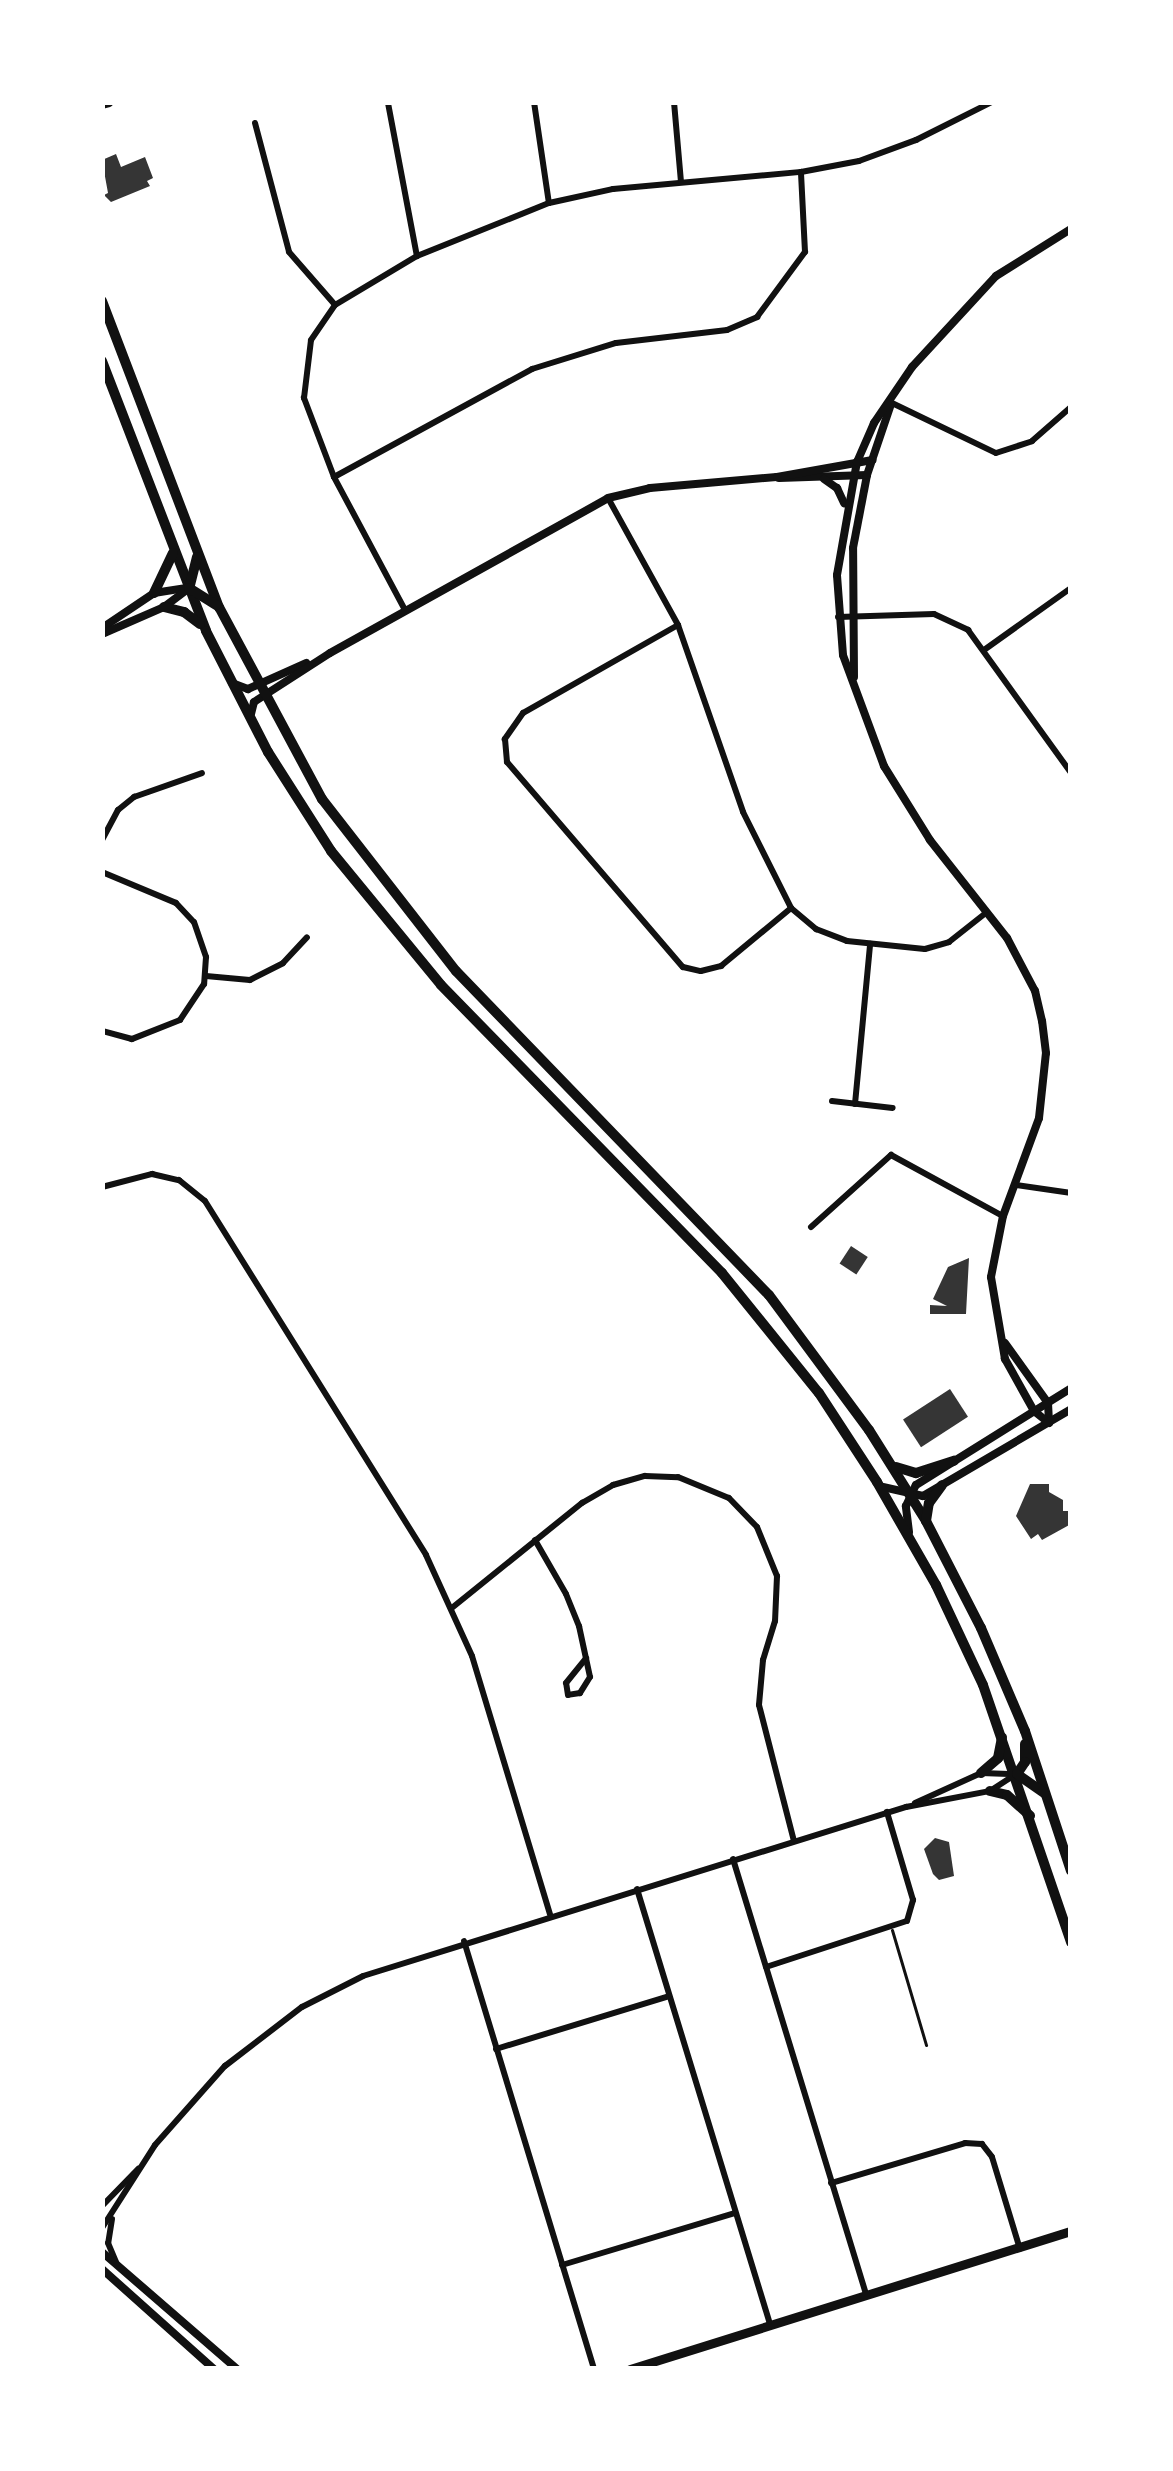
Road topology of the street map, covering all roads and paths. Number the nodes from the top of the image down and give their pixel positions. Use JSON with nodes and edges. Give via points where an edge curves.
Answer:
{"nodes":[{"id":1,"x":389,"y":102,"type":"edge"},
{"id":2,"x":535,"y":102,"type":"edge"},
{"id":3,"x":674,"y":102,"type":"edge"},
{"id":4,"x":992,"y":102,"type":"edge"},
{"id":5,"x":375,"y":104,"type":"edge"},
{"id":6,"x":255,"y":123,"type":"dead end"},
{"id":7,"x":800,"y":172,"type":"junction"},
{"id":8,"x":681,"y":182,"type":"junction"},
{"id":9,"x":549,"y":203,"type":"junction"},
{"id":10,"x":1071,"y":229,"type":"edge"},
{"id":11,"x":417,"y":256,"type":"junction"},
{"id":12,"x":102,"y":301,"type":"edge"},
{"id":13,"x":335,"y":305,"type":"junction"},
{"id":14,"x":102,"y":361,"type":"edge"},
{"id":15,"x":891,"y":402,"type":"junction"},
{"id":16,"x":1071,"y":407,"type":"edge"},
{"id":17,"x":157,"y":445,"type":"junction"},
{"id":18,"x":136,"y":453,"type":"junction"},
{"id":19,"x":872,"y":460,"type":"junction"},
{"id":20,"x":857,"y":462,"type":"junction"},
{"id":21,"x":867,"y":475,"type":"junction"},
{"id":22,"x":853,"y":476,"type":"junction"},
{"id":23,"x":334,"y":477,"type":"junction"},
{"id":24,"x":777,"y":477,"type":"junction"},
{"id":25,"x":824,"y":478,"type":"junction"},
{"id":26,"x":608,"y":498,"type":"junction"},
{"id":27,"x":844,"y":510,"type":"junction"},
{"id":28,"x":174,"y":550,"type":"junction"},
{"id":29,"x":198,"y":554,"type":"junction"},
{"id":30,"x":189,"y":588,"type":"junction"},
{"id":31,"x":1071,"y":588,"type":"edge"},
{"id":32,"x":154,"y":593,"type":"junction"},
{"id":33,"x":164,"y":607,"type":"junction"},
{"id":34,"x":219,"y":607,"type":"junction"},
{"id":35,"x":405,"y":610,"type":"junction"},
{"id":36,"x":851,"y":616,"type":"junction"},
{"id":37,"x":838,"y":617,"type":"junction"},
{"id":38,"x":678,"y":625,"type":"junction"},
{"id":39,"x":102,"y":631,"type":"edge"},
{"id":40,"x":206,"y":631,"type":"junction"},
{"id":41,"x":984,"y":650,"type":"junction"},
{"id":42,"x":854,"y":681,"type":"junction"},
{"id":43,"x":232,"y":682,"type":"junction"},
{"id":44,"x":260,"y":691,"type":"junction"},
{"id":45,"x":250,"y":718,"type":"junction"},
{"id":46,"x":1070,"y":769,"type":"edge"},
{"id":47,"x":202,"y":773,"type":"dead end"},
{"id":48,"x":102,"y":840,"type":"edge"},
{"id":49,"x":102,"y":872,"type":"edge"},
{"id":50,"x":791,"y":908,"type":"junction"},
{"id":51,"x":987,"y":912,"type":"junction"},
{"id":52,"x":307,"y":937,"type":"dead end"},
{"id":53,"x":870,"y":944,"type":"junction"},
{"id":54,"x":456,"y":971,"type":"junction"},
{"id":55,"x":206,"y":976,"type":"junction"},
{"id":56,"x":441,"y":985,"type":"junction"},
{"id":57,"x":102,"y":1031,"type":"edge"},
{"id":58,"x":832,"y":1101,"type":"dead end"},
{"id":59,"x":855,"y":1104,"type":"junction"},
{"id":60,"x":893,"y":1108,"type":"dead end"},
{"id":61,"x":1016,"y":1185,"type":"junction"},
{"id":62,"x":102,"y":1187,"type":"edge"},
{"id":63,"x":1071,"y":1193,"type":"edge"},
{"id":64,"x":697,"y":1216,"type":"junction"},
{"id":65,"x":1004,"y":1216,"type":"junction"},
{"id":66,"x":811,"y":1227,"type":"dead end"},
{"id":67,"x":682,"y":1230,"type":"junction"},
{"id":68,"x":1000,"y":1337,"type":"junction"},
{"id":69,"x":1071,"y":1388,"type":"edge"},
{"id":70,"x":1048,"y":1403,"type":"junction"},
{"id":71,"x":1071,"y":1409,"type":"edge"},
{"id":72,"x":1034,"y":1411,"type":"junction"},
{"id":73,"x":1048,"y":1423,"type":"junction"},
{"id":74,"x":954,"y":1461,"type":"junction"},
{"id":75,"x":892,"y":1466,"type":"junction"},
{"id":76,"x":877,"y":1482,"type":"junction"},
{"id":77,"x":942,"y":1485,"type":"junction"},
{"id":78,"x":910,"y":1495,"type":"junction"},
{"id":79,"x":926,"y":1521,"type":"junction"},
{"id":80,"x":536,"y":1540,"type":"junction"},
{"id":81,"x":910,"y":1540,"type":"junction"},
{"id":82,"x":453,"y":1607,"type":"junction"},
{"id":83,"x":586,"y":1658,"type":"junction"},
{"id":84,"x":1025,"y":1731,"type":"junction"},
{"id":85,"x":1002,"y":1733,"type":"junction"},
{"id":86,"x":981,"y":1773,"type":"junction"},
{"id":87,"x":1017,"y":1774,"type":"junction"},
{"id":88,"x":990,"y":1791,"type":"junction"},
{"id":89,"x":1049,"y":1800,"type":"junction"},
{"id":90,"x":907,"y":1807,"type":"junction"},
{"id":91,"x":887,"y":1812,"type":"junction"},
{"id":92,"x":1033,"y":1818,"type":"junction"},
{"id":93,"x":794,"y":1840,"type":"junction"},
{"id":94,"x":733,"y":1859,"type":"junction"},
{"id":95,"x":1071,"y":1871,"type":"edge"},
{"id":96,"x":637,"y":1889,"type":"junction"},
{"id":97,"x":550,"y":1915,"type":"junction"},
{"id":98,"x":891,"y":1928,"type":"junction"},
{"id":99,"x":464,"y":1941,"type":"junction"},
{"id":100,"x":1071,"y":1942,"type":"edge"},
{"id":101,"x":766,"y":1967,"type":"junction"},
{"id":102,"x":669,"y":1996,"type":"junction"},
{"id":103,"x":926,"y":2045,"type":"dead end"},
{"id":104,"x":496,"y":2049,"type":"junction"},
{"id":105,"x":138,"y":2169,"type":"junction"},
{"id":106,"x":831,"y":2183,"type":"junction"},
{"id":107,"x":102,"y":2206,"type":"edge"},
{"id":108,"x":736,"y":2212,"type":"junction"},
{"id":109,"x":113,"y":2216,"type":"junction"},
{"id":110,"x":102,"y":2228,"type":"edge"},
{"id":111,"x":1067,"y":2234,"type":"edge"},
{"id":112,"x":1019,"y":2248,"type":"junction"},
{"id":113,"x":102,"y":2252,"type":"edge"},
{"id":114,"x":116,"y":2262,"type":"junction"},
{"id":115,"x":562,"y":2265,"type":"junction"},
{"id":116,"x":102,"y":2269,"type":"edge"},
{"id":117,"x":866,"y":2296,"type":"junction"},
{"id":118,"x":770,"y":2325,"type":"junction"},
{"id":119,"x":670,"y":2355,"type":"junction"},
{"id":120,"x":214,"y":2369,"type":"edge"},
{"id":121,"x":238,"y":2369,"type":"edge"},
{"id":122,"x":594,"y":2369,"type":"edge"},
{"id":123,"x":630,"y":2369,"type":"edge"},
{"id":124,"x":674,"y":2369,"type":"edge"}],
"edges":[{"from":1,"to":5,"type":"street"},
{"from":1,"to":11,"type":"street"},
{"from":2,"to":9,"type":"street"},
{"from":3,"to":8,"type":"street"},
{"from":4,"to":7,"type":"street","via":[[897,148]]},
{"from":6,"to":13,"type":"street","via":[[289,252]]},
{"from":7,"to":8,"type":"street"},
{"from":7,"to":23,"type":"street","via":[[806,252],[757,317],[727,330],[616,343],[532,369]]},
{"from":8,"to":9,"type":"street"},
{"from":9,"to":11,"type":"street"},
{"from":10,"to":15,"type":"street","via":[[964,304]]},
{"from":11,"to":13,"type":"street"},
{"from":12,"to":17,"type":"main road"},
{"from":13,"to":23,"type":"street","via":[[311,340],[302,380]]},
{"from":14,"to":18,"type":"main road"},
{"from":15,"to":16,"type":"street","via":[[996,454],[1033,441]]},
{"from":15,"to":19,"type":"street"},
{"from":15,"to":20,"type":"street"},
{"from":17,"to":18,"type":"main road"},
{"from":17,"to":29,"type":"main road"},
{"from":18,"to":28,"type":"main road"},
{"from":19,"to":20,"type":"street"},
{"from":19,"to":21,"type":"street"},
{"from":20,"to":22,"type":"street"},
{"from":20,"to":24,"type":"street"},
{"from":21,"to":22,"type":"street"},
{"from":21,"to":36,"type":"street"},
{"from":22,"to":25,"type":"street"},
{"from":22,"to":27,"type":"street"},
{"from":23,"to":35,"type":"street"},
{"from":24,"to":25,"type":"street"},
{"from":24,"to":26,"type":"street"},
{"from":25,"to":27,"type":"street"},
{"from":26,"to":35,"type":"street"},
{"from":26,"to":38,"type":"street"},
{"from":27,"to":37,"type":"street"},
{"from":28,"to":30,"type":"main road"},
{"from":28,"to":32,"type":"main road"},
{"from":29,"to":30,"type":"main road"},
{"from":29,"to":34,"type":"main road"},
{"from":30,"to":32,"type":"street"},
{"from":30,"to":33,"type":"street"},
{"from":30,"to":34,"type":"main road"},
{"from":30,"to":40,"type":"main road"},
{"from":31,"to":41,"type":"street"},
{"from":32,"to":39,"type":"street"},
{"from":33,"to":39,"type":"street"},
{"from":33,"to":40,"type":"main road"},
{"from":34,"to":44,"type":"main road"},
{"from":35,"to":44,"type":"street"},
{"from":36,"to":37,"type":"street"},
{"from":36,"to":41,"type":"street","via":[[934,614],[968,630]]},
{"from":36,"to":42,"type":"street"},
{"from":37,"to":42,"type":"street"},
{"from":38,"to":50,"type":"street","via":[[742,812]]},
{"from":38,"to":50,"type":"street","via":[[523,713],[505,739],[507,762],[682,967],[721,966]]},
{"from":40,"to":43,"type":"main road"},
{"from":41,"to":46,"type":"street"},
{"from":42,"to":51,"type":"street","via":[[874,745],[905,804]]},
{"from":43,"to":44,"type":"street"},
{"from":43,"to":45,"type":"main road"},
{"from":44,"to":45,"type":"street"},
{"from":44,"to":54,"type":"main road","via":[[353,846]]},
{"from":45,"to":56,"type":"main road","via":[[331,851]]},
{"from":47,"to":48,"type":"street","via":[[134,797]]},
{"from":49,"to":55,"type":"street","via":[[189,915],[202,938]]},
{"from":50,"to":53,"type":"street","via":[[825,934]]},
{"from":51,"to":53,"type":"street","via":[[937,947]]},
{"from":51,"to":61,"type":"street","via":[[1023,963],[1042,1021],[1040,1118]]},
{"from":52,"to":55,"type":"street","via":[[250,980]]},
{"from":53,"to":59,"type":"street"},
{"from":54,"to":56,"type":"main road"},
{"from":54,"to":64,"type":"main road"},
{"from":55,"to":57,"type":"street","via":[[197,1000],[165,1030],[132,1040]]},
{"from":56,"to":67,"type":"main road"},
{"from":58,"to":59,"type":"street"},
{"from":59,"to":60,"type":"street"},
{"from":61,"to":63,"type":"street"},
{"from":61,"to":65,"type":"street"},
{"from":62,"to":82,"type":"street","via":[[152,1174],[178,1180],[205,1202]]},
{"from":64,"to":67,"type":"main road"},
{"from":64,"to":75,"type":"main road","via":[[835,1382]]},
{"from":65,"to":66,"type":"street","via":[[891,1155]]},
{"from":65,"to":68,"type":"street","via":[[991,1277]]},
{"from":67,"to":76,"type":"main road","via":[[819,1394]]},
{"from":68,"to":70,"type":"street"},
{"from":68,"to":72,"type":"street"},
{"from":69,"to":70,"type":"street"},
{"from":70,"to":72,"type":"street"},
{"from":70,"to":73,"type":"street"},
{"from":71,"to":73,"type":"street"},
{"from":72,"to":73,"type":"street"},
{"from":72,"to":74,"type":"street"},
{"from":73,"to":77,"type":"street"},
{"from":74,"to":75,"type":"main road","via":[[916,1473]]},
{"from":74,"to":78,"type":"street"},
{"from":75,"to":78,"type":"main road"},
{"from":76,"to":78,"type":"street"},
{"from":76,"to":81,"type":"main road"},
{"from":77,"to":78,"type":"street"},
{"from":77,"to":79,"type":"main road"},
{"from":78,"to":79,"type":"main road"},
{"from":78,"to":81,"type":"street"},
{"from":79,"to":84,"type":"main road"},
{"from":80,"to":82,"type":"street"},
{"from":80,"to":83,"type":"street","via":[[566,1594]]},
{"from":80,"to":93,"type":"street","via":[[592,1496],[646,1477],[688,1479],[741,1508],[768,1545],[777,1576],[759,1706]]},
{"from":81,"to":85,"type":"main road"},
{"from":82,"to":97,"type":"street"},
{"from":83,"to":83,"type":"street","via":[[590,1677],[580,1693],[568,1695],[566,1683]]},
{"from":84,"to":87,"type":"main road"},
{"from":84,"to":89,"type":"main road"},
{"from":85,"to":86,"type":"main road","via":[[998,1758]]},
{"from":85,"to":87,"type":"main road"},
{"from":86,"to":87,"type":"street"},
{"from":86,"to":90,"type":"street"},
{"from":87,"to":88,"type":"street"},
{"from":87,"to":89,"type":"main road"},
{"from":87,"to":92,"type":"main road"},
{"from":88,"to":90,"type":"street"},
{"from":88,"to":92,"type":"main road"},
{"from":89,"to":95,"type":"main road"},
{"from":90,"to":91,"type":"street"},
{"from":91,"to":93,"type":"street"},
{"from":91,"to":98,"type":"street","via":[[914,1908]]},
{"from":92,"to":100,"type":"main road"},
{"from":93,"to":94,"type":"street"},
{"from":94,"to":96,"type":"street"},
{"from":94,"to":101,"type":"street"},
{"from":96,"to":97,"type":"street"},
{"from":96,"to":102,"type":"street"},
{"from":97,"to":99,"type":"street"},
{"from":98,"to":101,"type":"street"},
{"from":98,"to":103,"type":"lane"},
{"from":99,"to":104,"type":"street"},
{"from":99,"to":105,"type":"street","via":[[363,1976],[282,2021],[225,2066]]},
{"from":101,"to":106,"type":"street"},
{"from":102,"to":104,"type":"street"},
{"from":102,"to":108,"type":"street"},
{"from":104,"to":115,"type":"street"},
{"from":105,"to":107,"type":"street"},
{"from":105,"to":109,"type":"street"},
{"from":106,"to":112,"type":"street","via":[[982,2144]]},
{"from":106,"to":117,"type":"street"},
{"from":108,"to":115,"type":"street"},
{"from":108,"to":118,"type":"street"},
{"from":109,"to":110,"type":"street"},
{"from":109,"to":114,"type":"street","via":[[108,2243]]},
{"from":111,"to":112,"type":"main road"},
{"from":112,"to":117,"type":"main road"},
{"from":113,"to":114,"type":"street"},
{"from":114,"to":121,"type":"street"},
{"from":115,"to":122,"type":"street"},
{"from":116,"to":120,"type":"street"},
{"from":117,"to":118,"type":"main road"},
{"from":118,"to":119,"type":"main road"},
{"from":119,"to":123,"type":"main road"},
{"from":119,"to":124,"type":"street"}]}
